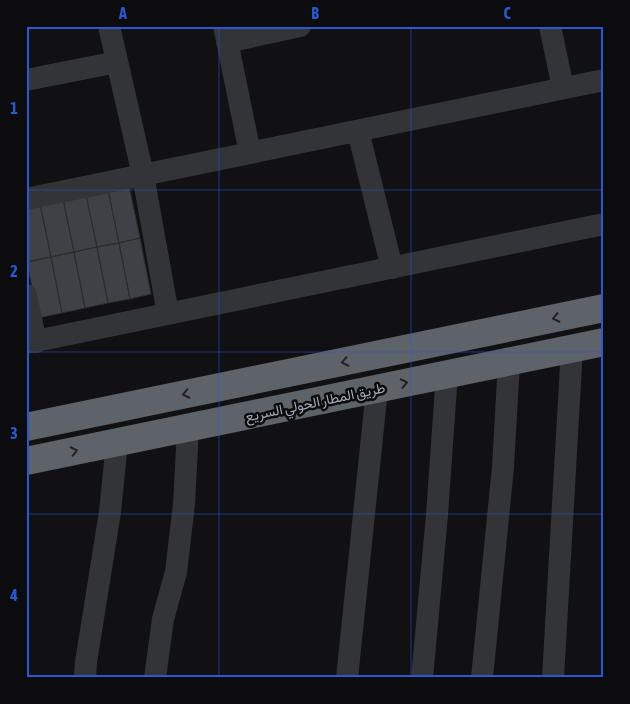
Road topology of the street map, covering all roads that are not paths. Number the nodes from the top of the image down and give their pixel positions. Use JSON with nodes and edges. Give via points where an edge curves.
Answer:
{"nodes":[{"id":1,"x":109,"y":26,"type":"edge"},
{"id":2,"x":300,"y":26,"type":"edge"},
{"id":3,"x":550,"y":26,"type":"edge"},
{"id":4,"x":226,"y":34,"type":"edge"},
{"id":5,"x":117,"y":62,"type":"junction"},
{"id":6,"x":26,"y":80,"type":"edge"},
{"id":7,"x":604,"y":80,"type":"edge"},
{"id":8,"x":563,"y":88,"type":"junction"},
{"id":9,"x":358,"y":131,"type":"junction"},
{"id":10,"x":250,"y":153,"type":"junction"},
{"id":11,"x":143,"y":175,"type":"junction"},
{"id":12,"x":26,"y":199,"type":"edge"},
{"id":13,"x":604,"y":224,"type":"edge"},
{"id":14,"x":392,"y":268,"type":"junction"},
{"id":15,"x":26,"y":295,"type":"edge"},
{"id":16,"x":604,"y":308,"type":"edge"},
{"id":17,"x":168,"y":314,"type":"junction"},
{"id":18,"x":31,"y":342,"type":"edge"},
{"id":19,"x":604,"y":342,"type":"edge"},
{"id":20,"x":572,"y":348,"type":"junction"},
{"id":21,"x":509,"y":362,"type":"junction"},
{"id":22,"x":448,"y":373,"type":"junction"},
{"id":23,"x":377,"y":389,"type":"junction"},
{"id":24,"x":26,"y":427,"type":"edge"},
{"id":25,"x":188,"y":428,"type":"junction"},
{"id":26,"x":117,"y":442,"type":"junction"},
{"id":27,"x":26,"y":461,"type":"edge"},
{"id":28,"x":85,"y":678,"type":"edge"},
{"id":29,"x":155,"y":678,"type":"edge"},
{"id":30,"x":347,"y":678,"type":"edge"},
{"id":31,"x":422,"y":678,"type":"edge"},
{"id":32,"x":482,"y":678,"type":"edge"},
{"id":33,"x":553,"y":678,"type":"edge"}],
"edges":[{"from":1,"to":5,"type":"street"},
{"from":2,"to":4,"type":"street"},
{"from":3,"to":8,"type":"street"},
{"from":4,"to":10,"type":"street"},
{"from":5,"to":6,"type":"street"},
{"from":5,"to":11,"type":"street"},
{"from":7,"to":8,"type":"street"},
{"from":8,"to":9,"type":"street"},
{"from":9,"to":10,"type":"street"},
{"from":9,"to":14,"type":"street"},
{"from":10,"to":11,"type":"street"},
{"from":11,"to":12,"type":"street"},
{"from":11,"to":17,"type":"street"},
{"from":13,"to":14,"type":"street"},
{"from":14,"to":17,"type":"street"},
{"from":15,"to":18,"type":"street"},
{"from":16,"to":24,"type":"highway","one_way":true},
{"from":17,"to":18,"type":"street"},
{"from":19,"to":20,"type":"highway","name":"طريق المطار الحولي السريع"},
{"from":20,"to":21,"type":"highway","name":"طريق المطار الحولي السريع"},
{"from":20,"to":33,"type":"street"},
{"from":21,"to":22,"type":"highway","name":"طريق المطار الحولي السريع"},
{"from":21,"to":32,"type":"street","via":[[503,468]]},
{"from":23,"to":22,"type":"highway","name":"طريق المطار الحولي السريع","one_way":true},
{"from":22,"to":31,"type":"street"},
{"from":23,"to":25,"type":"highway","name":"طريق المطار الحولي السريع"},
{"from":23,"to":30,"type":"street"},
{"from":25,"to":26,"type":"highway","name":"طريق المطار الحولي السريع"},
{"from":25,"to":29,"type":"street","via":[[176,572],[163,619]]},
{"from":27,"to":26,"type":"highway","name":"طريق المطار الحولي السريع","one_way":true},
{"from":26,"to":28,"type":"street"}]}
